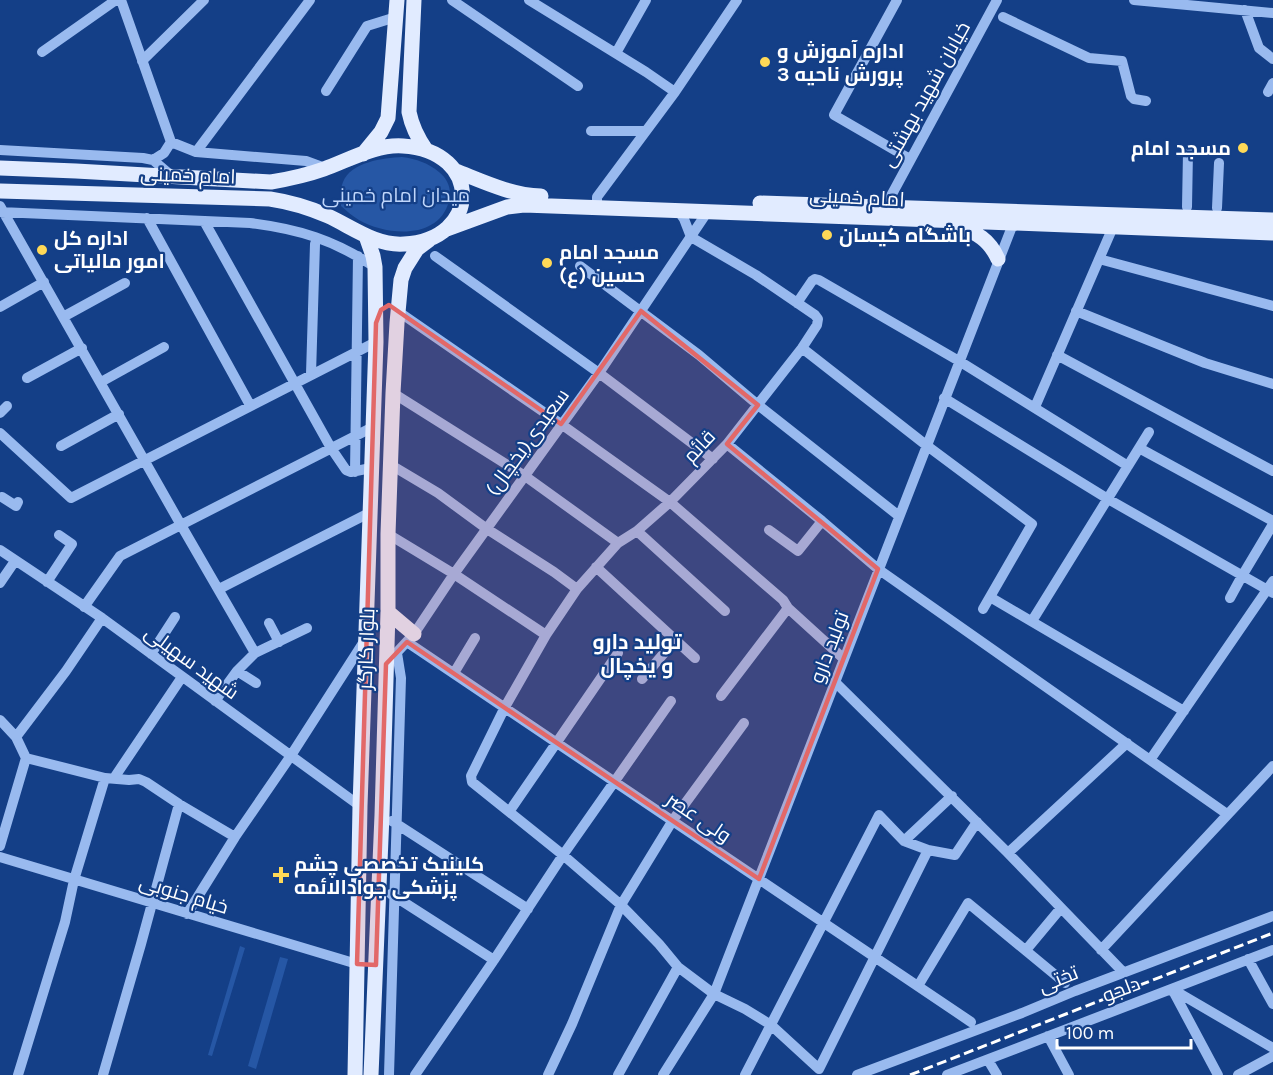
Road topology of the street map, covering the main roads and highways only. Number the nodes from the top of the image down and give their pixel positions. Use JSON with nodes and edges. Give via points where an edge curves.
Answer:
{"nodes":[{"id":1,"x":397,"y":0,"type":"edge"},
{"id":2,"x":414,"y":0,"type":"edge"},
{"id":3,"x":410,"y":116,"type":"junction"},
{"id":4,"x":388,"y":118,"type":"junction"},
{"id":5,"x":426,"y":150,"type":"junction"},
{"id":6,"x":363,"y":154,"type":"junction"},
{"id":7,"x":0,"y":168,"type":"edge"},
{"id":8,"x":456,"y":171,"type":"junction"},
{"id":9,"x":0,"y":191,"type":"edge"},
{"id":10,"x":507,"y":191,"type":"junction"},
{"id":11,"x":597,"y":202,"type":"junction"},
{"id":12,"x":507,"y":207,"type":"junction"},
{"id":13,"x":885,"y":213,"type":"junction"},
{"id":14,"x":1273,"y":220,"type":"edge"},
{"id":15,"x":946,"y":221,"type":"junction"},
{"id":16,"x":1273,"y":233,"type":"edge"},
{"id":17,"x":439,"y":234,"type":"junction"},
{"id":18,"x":366,"y":236,"type":"junction"},
{"id":19,"x":998,"y":259,"type":"road end"},
{"id":20,"x":398,"y":317,"type":"junction"},
{"id":21,"x":376,"y":323,"type":"junction"},
{"id":22,"x":388,"y":612,"type":"junction"},
{"id":23,"x":411,"y":638,"type":"road end"},
{"id":24,"x":357,"y":964,"type":"junction"},
{"id":25,"x":376,"y":965,"type":"junction"},
{"id":26,"x":354,"y":1072,"type":"edge"},
{"id":27,"x":371,"y":1075,"type":"edge"}],
"edges":[{"from":1,"to":4,"type":"main road"},
{"from":2,"to":3,"type":"main road"},
{"from":3,"to":4,"type":"main road","via":[[399,124]]},
{"from":3,"to":5,"type":"main road","via":[[416,136]]},
{"from":4,"to":6,"type":"main road"},
{"from":5,"to":6,"type":"main road","via":[[393,146]]},
{"from":5,"to":8,"type":"main road"},
{"from":6,"to":7,"type":"main road","name":"امام خمینی","via":[[299,177],[271,182]]},
{"from":8,"to":10,"type":"main road","name":"امام خمینی"},
{"from":8,"to":17,"type":"main road","via":[[463,200],[457,216]]},
{"from":9,"to":18,"type":"main road","name":"امام خمینی","via":[[270,199],[326,215]]},
{"from":10,"to":11,"type":"main road","name":"امام خمینی"},
{"from":10,"to":12,"type":"main road"},
{"from":11,"to":12,"type":"main road","name":"امام خمینی"},
{"from":11,"to":13,"type":"main road","name":"امام خمینی"},
{"from":11,"to":13,"type":"main road","name":"امام خمینی","via":[[708,211]]},
{"from":12,"to":17,"type":"main road","name":"امام خمینی"},
{"from":13,"to":14,"type":"main road","name":"امام خمینی"},
{"from":13,"to":15,"type":"main road","name":"امام خمینی"},
{"from":15,"to":16,"type":"main road","name":"امام خمینی"},
{"from":15,"to":19,"type":"main road","via":[[975,232]]},
{"from":17,"to":18,"type":"main road","via":[[404,244]]},
{"from":17,"to":20,"type":"main road","name":"بلوار کارگر","via":[[417,249],[405,268]]},
{"from":18,"to":21,"type":"main road","name":"بلوار کارگر","via":[[375,267]]},
{"from":20,"to":21,"type":"main road","via":[[394,308],[385,306]]},
{"from":20,"to":22,"type":"main road","name":"بلوار کارگر"},
{"from":21,"to":24,"type":"main road","name":"بلوار کارگر"},
{"from":22,"to":23,"type":"main road"},
{"from":22,"to":25,"type":"main road","name":"بلوار کارگر"},
{"from":24,"to":25,"type":"main road"},
{"from":24,"to":26,"type":"main road","name":"بلوار کارگر"},
{"from":25,"to":27,"type":"main road","name":"بلوار کارگر"}]}
